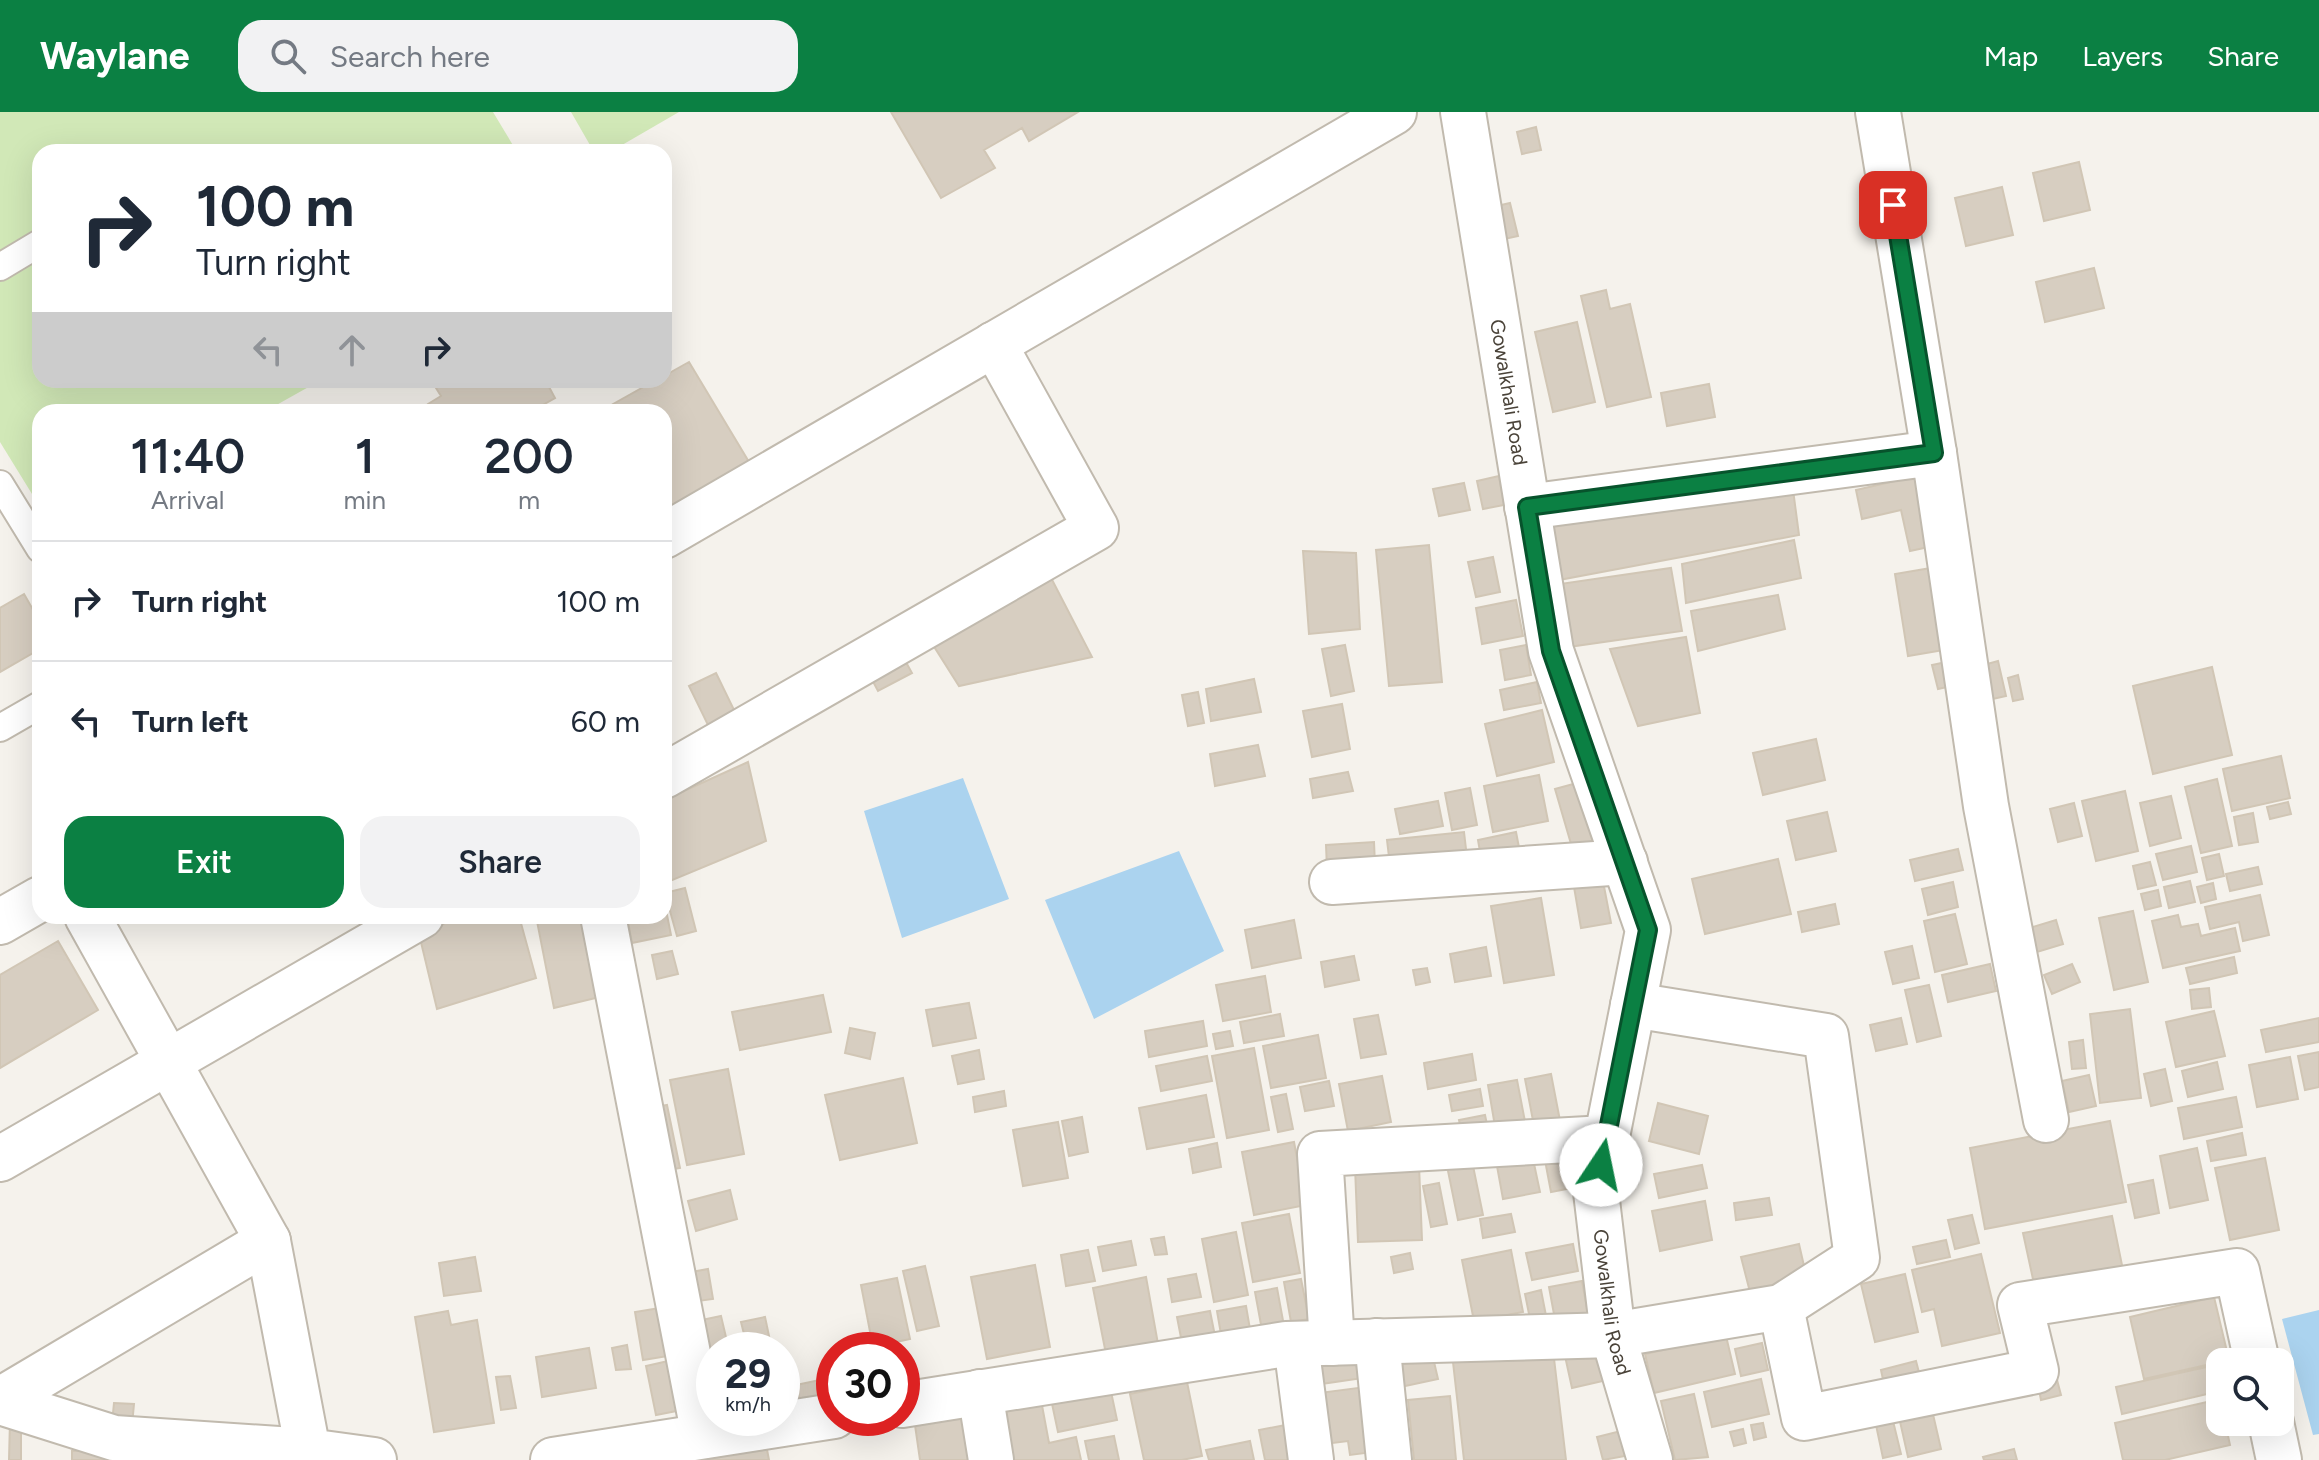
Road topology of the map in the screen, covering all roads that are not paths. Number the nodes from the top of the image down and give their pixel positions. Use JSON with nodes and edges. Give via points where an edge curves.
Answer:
{"nodes":[{"id":1,"x":1394,"y":112,"type":"edge"},
{"id":2,"x":1463,"y":112,"type":"edge"},
{"id":3,"x":1878,"y":112,"type":"edge"},
{"id":4,"x":32,"y":248,"type":"edge"},
{"id":5,"x":0,"y":267,"type":"edge"},
{"id":6,"x":994,"y":344,"type":"junction"},
{"id":7,"x":1934,"y":453,"type":"junction"},
{"id":8,"x":0,"y":484,"type":"edge"},
{"id":9,"x":1527,"y":507,"type":"junction"},
{"id":10,"x":672,"y":531,"type":"edge"},
{"id":11,"x":32,"y":536,"type":"edge"},
{"id":12,"x":32,"y":710,"type":"edge"},
{"id":13,"x":0,"y":728,"type":"edge"},
{"id":14,"x":672,"y":771,"type":"edge"},
{"id":15,"x":1625,"y":862,"type":"junction"},
{"id":16,"x":1332,"y":882,"type":"dead end"},
{"id":17,"x":32,"y":904,"type":"edge"},
{"id":18,"x":0,"y":922,"type":"edge"},
{"id":19,"x":91,"y":924,"type":"edge"},
{"id":20,"x":407,"y":924,"type":"edge"},
{"id":21,"x":605,"y":924,"type":"edge"},
{"id":22,"x":1633,"y":1005,"type":"junction"},
{"id":23,"x":168,"y":1062,"type":"junction"},
{"id":24,"x":2046,"y":1120,"type":"dead end"},
{"id":25,"x":1606,"y":1138,"type":"junction"},
{"id":26,"x":0,"y":1159,"type":"edge"},
{"id":27,"x":268,"y":1241,"type":"junction"},
{"id":28,"x":1781,"y":1307,"type":"junction"},
{"id":29,"x":1613,"y":1335,"type":"junction"},
{"id":30,"x":1377,"y":1341,"type":"junction"},
{"id":31,"x":1314,"y":1343,"type":"junction"},
{"id":32,"x":2254,"y":1348,"type":"edge"},
{"id":33,"x":980,"y":1392,"type":"junction"},
{"id":34,"x":696,"y":1395,"type":"edge"},
{"id":35,"x":0,"y":1401,"type":"edge"},
{"id":36,"x":920,"y":1402,"type":"edge"},
{"id":37,"x":704,"y":1436,"type":"edge"},
{"id":38,"x":2274,"y":1436,"type":"edge"},
{"id":39,"x":308,"y":1451,"type":"junction"},
{"id":40,"x":374,"y":1460,"type":"edge"},
{"id":41,"x":553,"y":1460,"type":"edge"},
{"id":42,"x":991,"y":1460,"type":"edge"},
{"id":43,"x":1311,"y":1460,"type":"edge"},
{"id":44,"x":1389,"y":1460,"type":"edge"},
{"id":45,"x":1650,"y":1460,"type":"edge"},
{"id":46,"x":2279,"y":1460,"type":"edge"}],
"edges":[{"from":1,"to":6,"type":"street"},
{"from":2,"to":9,"type":"street","name":"Gowalkhali Road"},
{"from":3,"to":7,"type":"street"},
{"from":4,"to":5,"type":"lane"},
{"from":6,"to":10,"type":"street"},
{"from":6,"to":14,"type":"street","via":[[1096,528]]},
{"from":7,"to":9,"type":"street"},
{"from":7,"to":24,"type":"street","via":[[1986,806]]},
{"from":8,"to":11,"type":"lane"},
{"from":9,"to":15,"type":"street","name":"Gowalkhali Road","via":[[1551,651]]},
{"from":12,"to":13,"type":"lane"},
{"from":15,"to":16,"type":"street"},
{"from":15,"to":22,"type":"street","name":"Gowalkhali Road","via":[[1648,930]]},
{"from":17,"to":18,"type":"street"},
{"from":19,"to":23,"type":"street"},
{"from":20,"to":23,"type":"street"},
{"from":21,"to":34,"type":"street"},
{"from":22,"to":25,"type":"street","name":"Gowalkhali Road"},
{"from":22,"to":28,"type":"street","via":[[1826,1036],[1857,1258]]},
{"from":23,"to":26,"type":"street"},
{"from":23,"to":27,"type":"street"},
{"from":25,"to":29,"type":"street","name":"Gowalkhali Road","via":[[1596,1192]]},
{"from":25,"to":31,"type":"street","via":[[1320,1154]]},
{"from":27,"to":35,"type":"street"},
{"from":27,"to":39,"type":"street"},
{"from":28,"to":29,"type":"street"},
{"from":28,"to":32,"type":"street","via":[[1804,1418],[2036,1371],[2020,1305],[2237,1271]]},
{"from":29,"to":30,"type":"street"},
{"from":29,"to":45,"type":"street","name":"Gowalkhali Road"},
{"from":30,"to":31,"type":"street"},
{"from":30,"to":44,"type":"street"},
{"from":31,"to":33,"type":"street"},
{"from":31,"to":43,"type":"street"},
{"from":33,"to":36,"type":"street"},
{"from":33,"to":42,"type":"street"},
{"from":35,"to":39,"type":"street","via":[[114,1438]]},
{"from":37,"to":41,"type":"street"},
{"from":38,"to":46,"type":"street"},
{"from":39,"to":40,"type":"street"}]}
